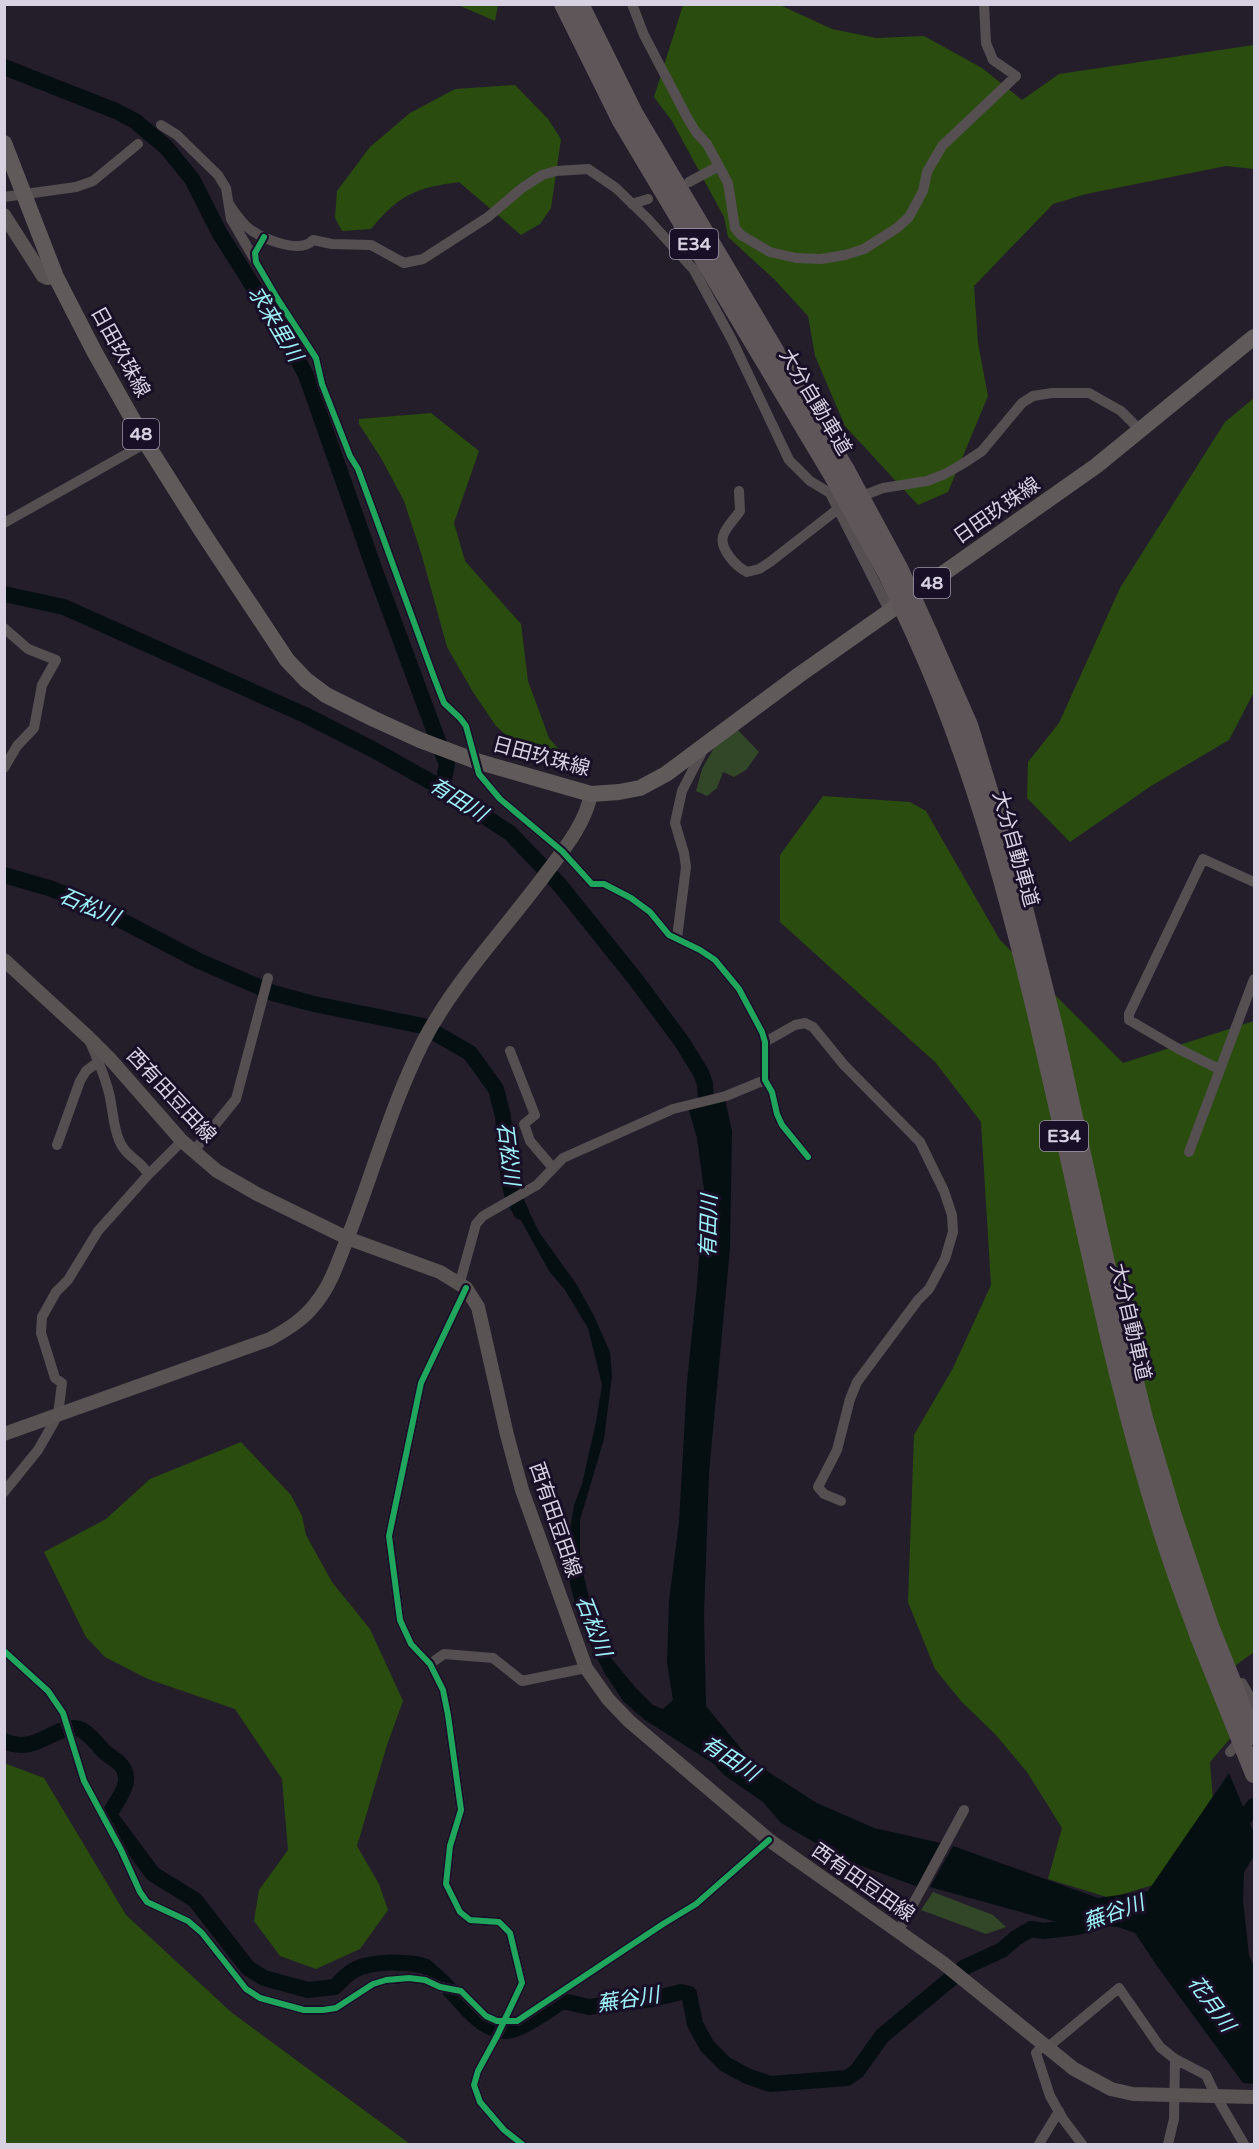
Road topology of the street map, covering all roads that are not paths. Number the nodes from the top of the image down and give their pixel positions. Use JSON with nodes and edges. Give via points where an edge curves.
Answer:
{"nodes":[{"id":1,"x":563,"y":4,"type":"edge"},
{"id":2,"x":579,"y":4,"type":"edge"},
{"id":3,"x":632,"y":4,"type":"edge"},
{"id":4,"x":984,"y":4,"type":"edge"},
{"id":5,"x":161,"y":124,"type":"dead end"},
{"id":6,"x":4,"y":143,"type":"edge"},
{"id":7,"x":138,"y":144,"type":"dead end"},
{"id":8,"x":718,"y":165,"type":"junction"},
{"id":9,"x":689,"y":182,"type":"dead end"},
{"id":10,"x":26,"y":194,"type":"junction"},
{"id":11,"x":4,"y":197,"type":"edge"},
{"id":12,"x":648,"y":199,"type":"dead end"},
{"id":13,"x":229,"y":204,"type":"junction"},
{"id":14,"x":633,"y":204,"type":"junction"},
{"id":15,"x":4,"y":215,"type":"edge"},
{"id":16,"x":264,"y":237,"type":"junction"},
{"id":17,"x":256,"y":262,"type":"junction"},
{"id":18,"x":56,"y":277,"type":"junction"},
{"id":19,"x":1254,"y":337,"type":"edge"},
{"id":20,"x":1139,"y":429,"type":"junction"},
{"id":21,"x":146,"y":443,"type":"junction"},
{"id":22,"x":840,"y":474,"type":"junction"},
{"id":23,"x":739,"y":491,"type":"dead end"},
{"id":24,"x":838,"y":508,"type":"junction"},
{"id":25,"x":4,"y":523,"type":"edge"},
{"id":26,"x":890,"y":612,"type":"junction"},
{"id":27,"x":4,"y":628,"type":"edge"},
{"id":28,"x":706,"y":744,"type":"junction"},
{"id":29,"x":476,"y":761,"type":"junction"},
{"id":30,"x":4,"y":768,"type":"edge"},
{"id":31,"x":591,"y":794,"type":"junction"},
{"id":32,"x":562,"y":851,"type":"junction"},
{"id":33,"x":1254,"y":882,"type":"edge"},
{"id":34,"x":677,"y":938,"type":"junction"},
{"id":35,"x":4,"y":960,"type":"edge"},
{"id":36,"x":268,"y":978,"type":"dead end"},
{"id":37,"x":1254,"y":979,"type":"edge"},
{"id":38,"x":88,"y":1037,"type":"junction"},
{"id":39,"x":765,"y":1042,"type":"junction"},
{"id":40,"x":510,"y":1051,"type":"dead end"},
{"id":41,"x":98,"y":1062,"type":"junction"},
{"id":42,"x":1219,"y":1070,"type":"junction"},
{"id":43,"x":765,"y":1080,"type":"junction"},
{"id":44,"x":182,"y":1141,"type":"junction"},
{"id":45,"x":57,"y":1145,"type":"dead end"},
{"id":46,"x":194,"y":1151,"type":"junction"},
{"id":47,"x":1189,"y":1152,"type":"dead end"},
{"id":48,"x":808,"y":1157,"type":"dead end"},
{"id":49,"x":553,"y":1168,"type":"junction"},
{"id":50,"x":148,"y":1175,"type":"junction"},
{"id":51,"x":347,"y":1238,"type":"junction"},
{"id":52,"x":463,"y":1285,"type":"junction"},
{"id":53,"x":58,"y":1415,"type":"junction"},
{"id":54,"x":4,"y":1434,"type":"edge"},
{"id":55,"x":4,"y":1492,"type":"edge"},
{"id":56,"x":840,"y":1501,"type":"dead end"},
{"id":57,"x":1205,"y":1631,"type":"junction"},
{"id":58,"x":4,"y":1651,"type":"edge"},
{"id":59,"x":430,"y":1664,"type":"junction"},
{"id":60,"x":586,"y":1668,"type":"junction"},
{"id":61,"x":1242,"y":1683,"type":"dead end"},
{"id":62,"x":1254,"y":1704,"type":"edge"},
{"id":63,"x":1254,"y":1724,"type":"edge"},
{"id":64,"x":1254,"y":1736,"type":"edge"},
{"id":65,"x":1230,"y":1752,"type":"dead end"},
{"id":66,"x":1254,"y":1774,"type":"edge"},
{"id":67,"x":964,"y":1810,"type":"dead end"},
{"id":68,"x":769,"y":1840,"type":"junction"},
{"id":69,"x":898,"y":1932,"type":"junction"},
{"id":70,"x":502,"y":2027,"type":"junction"},
{"id":71,"x":1046,"y":2046,"type":"junction"},
{"id":72,"x":1175,"y":2059,"type":"junction"},
{"id":73,"x":1174,"y":2096,"type":"junction"},
{"id":74,"x":1221,"y":2097,"type":"junction"},
{"id":75,"x":1254,"y":2097,"type":"edge"},
{"id":76,"x":1059,"y":2111,"type":"junction"},
{"id":77,"x":1077,"y":2142,"type":"edge"},
{"id":78,"x":522,"y":2145,"type":"edge"},
{"id":79,"x":1039,"y":2145,"type":"edge"},
{"id":80,"x":1168,"y":2145,"type":"edge"},
{"id":81,"x":1244,"y":2145,"type":"edge"}],
"edges":[{"from":1,"to":22,"type":"highway","name":"大分自動車道","number":"E34","via":[[621,121]]},
{"from":2,"to":22,"type":"highway","name":"大分自動車道","number":"E34","via":[[634,113]]},
{"from":3,"to":8,"type":"street","via":[[688,119]]},
{"from":4,"to":8,"type":"street","via":[[986,43],[993,60],[1016,76],[942,147],[909,216],[864,249],[821,259],[770,252],[735,228],[728,183]]},
{"from":5,"to":13,"type":"street","via":[[218,176],[226,188]]},
{"from":6,"to":10,"type":"main road","name":"日田玖珠線","number":"48"},
{"from":7,"to":10,"type":"street","via":[[93,181],[76,188]]},
{"from":8,"to":9,"type":"street"},
{"from":10,"to":11,"type":"street"},
{"from":10,"to":18,"type":"main road","name":"日田玖珠線","number":"48"},
{"from":12,"to":14,"type":"street"},
{"from":13,"to":16,"type":"street","via":[[249,228]]},
{"from":13,"to":17,"type":"street","via":[[231,219]]},
{"from":14,"to":16,"type":"street","via":[[588,169],[556,171],[522,188],[488,218],[423,260],[404,263],[371,245],[313,240],[309,246],[298,248]]},
{"from":14,"to":24,"type":"street","via":[[694,270],[732,339],[789,460],[830,494]]},
{"from":15,"to":18,"type":"main road","via":[[43,276]]},
{"from":16,"to":17,"type":"street","via":[[255,253]]},
{"from":17,"to":29,"type":"street","via":[[316,358],[322,384],[358,469],[438,688],[444,703],[466,726]]},
{"from":18,"to":21,"type":"main road","name":"日田玖珠線","number":"48"},
{"from":19,"to":20,"type":"main road","name":"日田玖珠線","number":"48"},
{"from":20,"to":24,"type":"street","via":[[1121,411],[1089,393],[1033,396],[1022,403],[982,451],[964,463],[927,481],[883,488]]},
{"from":20,"to":26,"type":"main road","name":"日田玖珠線","number":"48","via":[[1096,466]]},
{"from":21,"to":25,"type":"street"},
{"from":21,"to":29,"type":"main road","name":"日田玖珠線","number":"48","via":[[267,632],[306,680],[326,695],[374,719]]},
{"from":22,"to":57,"type":"highway","name":"大分自動車道","number":"E34","bridge":true,"via":[[886,574],[923,637],[974,787],[1040,1024],[1121,1384],[1169,1552]]},
{"from":23,"to":24,"type":"street","via":[[740,511],[722,540],[723,549],[747,572],[770,562]]},
{"from":24,"to":26,"type":"street"},
{"from":26,"to":28,"type":"main road","name":"日田玖珠線","number":"48"},
{"from":27,"to":30,"type":"street","via":[[28,650],[56,660],[42,685],[34,728]]},
{"from":28,"to":31,"type":"main road","name":"日田玖珠線","number":"48","via":[[640,788]]},
{"from":28,"to":34,"type":"street","via":[[682,791],[675,823],[686,867]]},
{"from":29,"to":31,"type":"main road","name":"日田玖珠線","number":"48"},
{"from":29,"to":32,"type":"street","via":[[479,774],[500,799]]},
{"from":31,"to":32,"type":"main road","via":[[586,814]]},
{"from":32,"to":34,"type":"street","via":[[592,885],[604,884],[631,898]]},
{"from":32,"to":51,"type":"main road","via":[[463,980],[424,1041],[401,1088]]},
{"from":33,"to":42,"type":"street","via":[[1203,859],[1129,1014],[1129,1020]]},
{"from":34,"to":39,"type":"street","via":[[715,960],[739,989]]},
{"from":35,"to":38,"type":"main road","name":"西有田豆田線"},
{"from":36,"to":46,"type":"street","via":[[236,1099]]},
{"from":37,"to":42,"type":"street"},
{"from":38,"to":41,"type":"street"},
{"from":38,"to":44,"type":"main road","name":"西有田豆田線"},
{"from":39,"to":43,"type":"street"},
{"from":39,"to":56,"type":"street","via":[[795,1025],[805,1023],[813,1027],[844,1065],[920,1142],[952,1215],[948,1250],[929,1289],[857,1382],[850,1399],[837,1450],[818,1487]]},
{"from":40,"to":49,"type":"street","via":[[535,1115],[524,1124],[530,1141]]},
{"from":41,"to":45,"type":"street","via":[[80,1081]]},
{"from":41,"to":50,"type":"street","via":[[107,1085],[117,1137],[122,1148],[146,1168]]},
{"from":42,"to":47,"type":"street"},
{"from":43,"to":48,"type":"street","via":[[782,1125]]},
{"from":43,"to":49,"type":"street","via":[[726,1096],[673,1109],[563,1158]]},
{"from":44,"to":46,"type":"main road","name":"西有田豆田線"},
{"from":44,"to":50,"type":"street"},
{"from":46,"to":51,"type":"main road","name":"西有田豆田線","via":[[217,1171],[257,1194]]},
{"from":49,"to":52,"type":"street","via":[[537,1185],[476,1224]]},
{"from":50,"to":53,"type":"street","via":[[98,1231],[42,1317],[41,1333],[55,1378],[62,1383]]},
{"from":51,"to":52,"type":"main road","name":"西有田豆田線","via":[[440,1272]]},
{"from":51,"to":53,"type":"main road","via":[[316,1303],[294,1326],[261,1342]]},
{"from":52,"to":59,"type":"street","via":[[421,1383],[389,1536],[400,1620],[411,1644]]},
{"from":52,"to":60,"type":"main road","name":"西有田豆田線","via":[[478,1307],[522,1490]]},
{"from":53,"to":54,"type":"main road"},
{"from":53,"to":55,"type":"street","via":[[38,1450]]},
{"from":57,"to":64,"type":"highway","name":"大分自動車道","number":"E34","bridge":true},
{"from":57,"to":66,"type":"highway","name":"大分自動車道","number":"E34","bridge":true},
{"from":58,"to":70,"type":"street","via":[[48,1691],[63,1713],[84,1781],[147,1902],[188,1921],[202,1933],[246,1989],[260,1998],[304,2010],[336,2008],[386,1980],[425,1980],[460,1991]]},
{"from":59,"to":60,"type":"street","via":[[444,1654],[493,1658],[522,1681]]},
{"from":59,"to":70,"type":"street","via":[[443,1690],[461,1810],[450,1846],[446,1884],[460,1912],[470,1920],[499,1923],[510,1933],[522,1983]]},
{"from":60,"to":68,"type":"main road","name":"西有田豆田線","via":[[629,1721]]},
{"from":61,"to":62,"type":"street"},
{"from":63,"to":65,"type":"street"},
{"from":67,"to":69,"type":"street"},
{"from":68,"to":69,"type":"main road","name":"西有田豆田線"},
{"from":68,"to":70,"type":"street","via":[[696,1904]]},
{"from":69,"to":71,"type":"main road","name":"西有田豆田線"},
{"from":70,"to":78,"type":"street","via":[[478,2071],[475,2091],[504,2130]]},
{"from":71,"to":72,"type":"street","via":[[1119,1988],[1160,2047]]},
{"from":71,"to":73,"type":"main road","name":"西有田豆田線","via":[[1074,2069],[1111,2089]]},
{"from":71,"to":76,"type":"street","via":[[1036,2053]]},
{"from":72,"to":73,"type":"street"},
{"from":72,"to":74,"type":"street","via":[[1206,2075]]},
{"from":73,"to":74,"type":"main road","name":"西有田豆田線"},
{"from":73,"to":80,"type":"street"},
{"from":74,"to":75,"type":"main road","name":"西有田豆田線"},
{"from":74,"to":81,"type":"street"},
{"from":76,"to":77,"type":"street"},
{"from":76,"to":79,"type":"street"}]}
